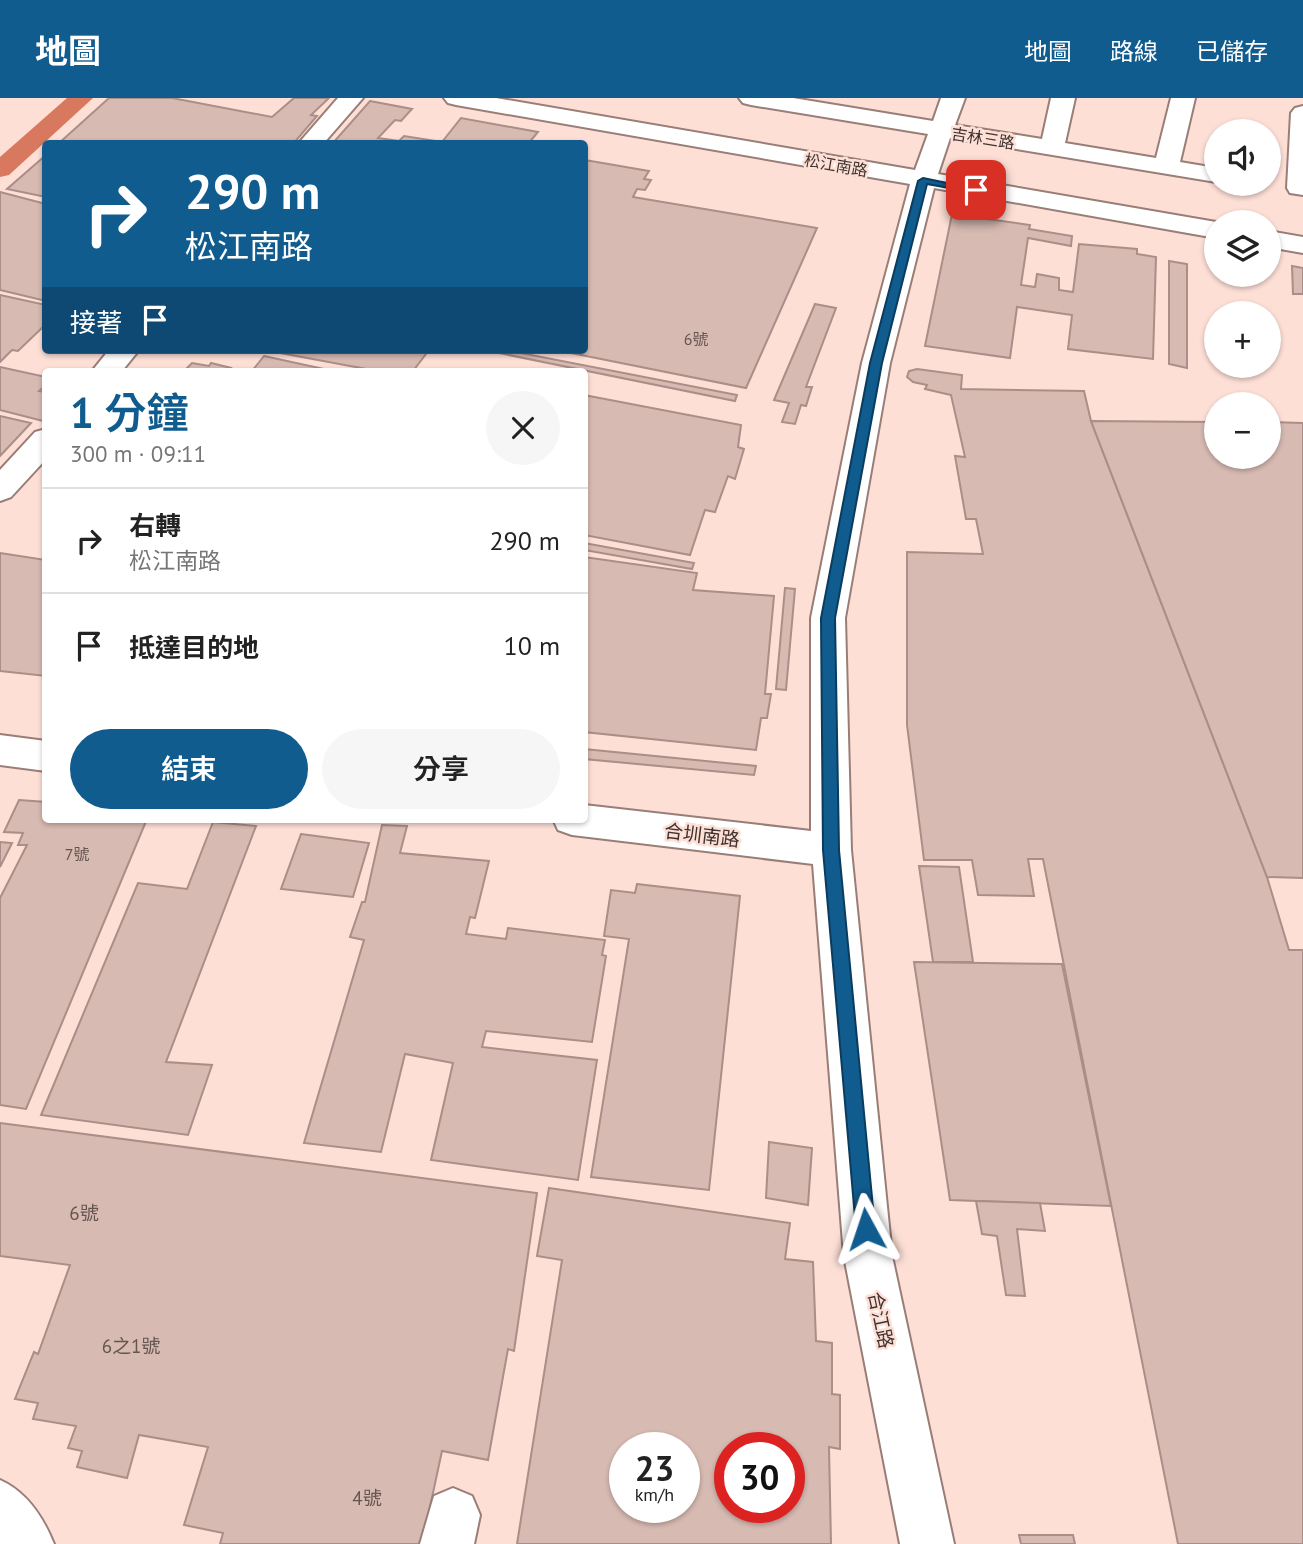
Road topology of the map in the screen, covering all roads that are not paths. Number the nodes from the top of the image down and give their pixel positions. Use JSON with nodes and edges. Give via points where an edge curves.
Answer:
{"nodes":[{"id":1,"x":351,"y":98,"type":"edge"},
{"id":2,"x":456,"y":98,"type":"edge"},
{"id":3,"x":751,"y":98,"type":"edge"},
{"id":4,"x":953,"y":98,"type":"edge"},
{"id":5,"x":1063,"y":98,"type":"edge"},
{"id":6,"x":1183,"y":98,"type":"edge"},
{"id":7,"x":849,"y":106,"type":"edge"},
{"id":8,"x":1303,"y":113,"type":"edge"},
{"id":9,"x":943,"y":131,"type":"junction"},
{"id":10,"x":314,"y":140,"type":"edge"},
{"id":11,"x":1052,"y":148,"type":"junction"},
{"id":12,"x":1166,"y":167,"type":"junction"},
{"id":13,"x":1204,"y":173,"type":"edge"},
{"id":14,"x":923,"y":181,"type":"junction"},
{"id":15,"x":1294,"y":187,"type":"edge"},
{"id":16,"x":1204,"y":228,"type":"edge"},
{"id":17,"x":1281,"y":241,"type":"edge"},
{"id":18,"x":1303,"y":245,"type":"edge"},
{"id":19,"x":121,"y":354,"type":"edge"},
{"id":20,"x":109,"y":368,"type":"edge"},
{"id":21,"x":42,"y":443,"type":"edge"},
{"id":22,"x":0,"y":490,"type":"edge"},
{"id":23,"x":0,"y":750,"type":"edge"},
{"id":24,"x":42,"y":755,"type":"edge"},
{"id":25,"x":588,"y":821,"type":"edge"},
{"id":26,"x":831,"y":850,"type":"junction"},
{"id":27,"x":0,"y":1507,"type":"edge"},
{"id":28,"x":27,"y":1544,"type":"edge"},
{"id":29,"x":928,"y":1544,"type":"edge"}],
"edges":[{"from":1,"to":10,"type":"street"},
{"from":2,"to":14,"type":"street","name":"松江南路"},
{"from":3,"to":7,"type":"street","name":"吉林三路"},
{"from":4,"to":9,"type":"street","name":"合江路"},
{"from":5,"to":11,"type":"street"},
{"from":6,"to":12,"type":"street"},
{"from":7,"to":9,"type":"street","name":"吉林三路"},
{"from":8,"to":15,"type":"street"},
{"from":9,"to":11,"type":"street","name":"吉林三路"},
{"from":9,"to":14,"type":"street","name":"合江路"},
{"from":11,"to":12,"type":"street","name":"吉林三路"},
{"from":12,"to":13,"type":"street","name":"吉林三路"},
{"from":14,"to":16,"type":"street","name":"松江南路"},
{"from":14,"to":26,"type":"street","name":"合江路","via":[[876,363],[828,618]]},
{"from":17,"to":18,"type":"street"},
{"from":19,"to":20,"type":"street"},
{"from":21,"to":22,"type":"street"},
{"from":23,"to":24,"type":"street"},
{"from":25,"to":26,"type":"street","name":"合圳南路"},
{"from":26,"to":29,"type":"street","name":"合江路","via":[[868,1256]]},
{"from":27,"to":28,"type":"street"}]}
